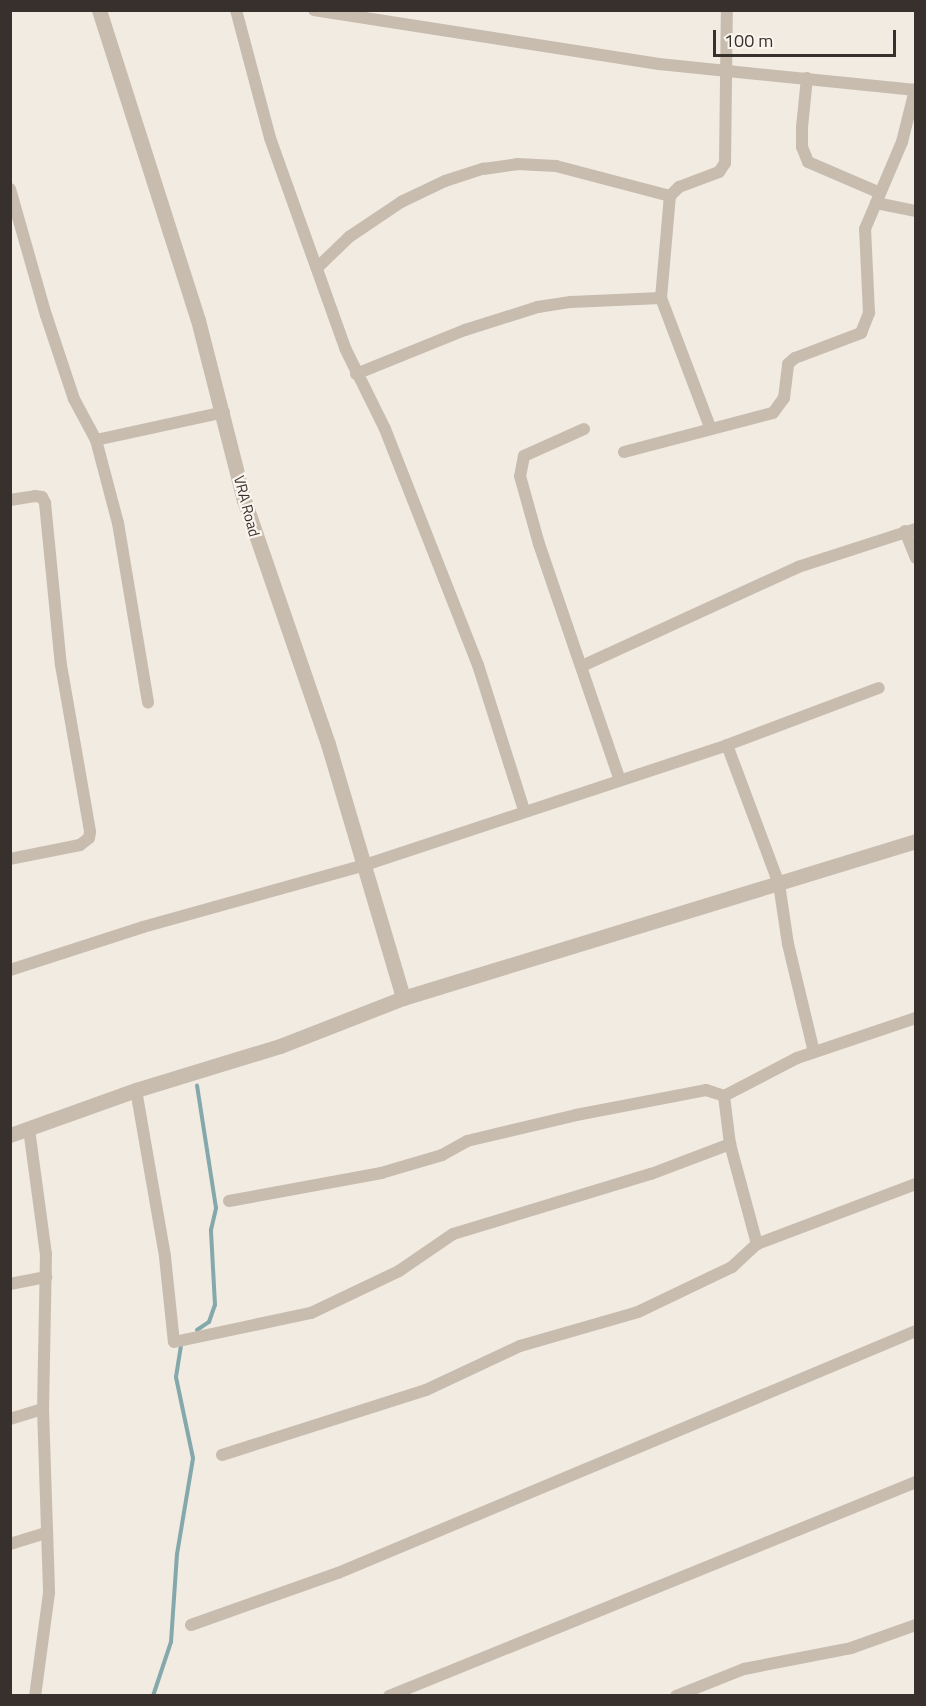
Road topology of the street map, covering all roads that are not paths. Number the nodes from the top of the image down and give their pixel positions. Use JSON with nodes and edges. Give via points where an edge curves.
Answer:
{"nodes":[{"id":1,"x":99,"y":10,"type":"edge"},
{"id":2,"x":236,"y":10,"type":"edge"},
{"id":3,"x":314,"y":10,"type":"edge"},
{"id":4,"x":726,"y":10,"type":"edge"},
{"id":5,"x":726,"y":71,"type":"junction"},
{"id":6,"x":807,"y":78,"type":"junction"},
{"id":7,"x":915,"y":90,"type":"edge"},
{"id":8,"x":10,"y":189,"type":"edge"},
{"id":9,"x":670,"y":196,"type":"junction"},
{"id":10,"x":878,"y":198,"type":"junction"},
{"id":11,"x":915,"y":211,"type":"edge"},
{"id":12,"x":317,"y":268,"type":"junction"},
{"id":13,"x":661,"y":298,"type":"junction"},
{"id":14,"x":356,"y":374,"type":"junction"},
{"id":15,"x":224,"y":412,"type":"junction"},
{"id":16,"x":710,"y":427,"type":"junction"},
{"id":17,"x":584,"y":429,"type":"dead end"},
{"id":18,"x":96,"y":440,"type":"junction"},
{"id":19,"x":624,"y":452,"type":"dead end"},
{"id":20,"x":10,"y":500,"type":"edge"},
{"id":21,"x":910,"y":530,"type":"edge"},
{"id":22,"x":915,"y":558,"type":"edge"},
{"id":23,"x":582,"y":666,"type":"junction"},
{"id":24,"x":879,"y":688,"type":"dead end"},
{"id":25,"x":148,"y":703,"type":"dead end"},
{"id":26,"x":727,"y":745,"type":"junction"},
{"id":27,"x":620,"y":780,"type":"junction"},
{"id":28,"x":524,"y":810,"type":"junction"},
{"id":29,"x":915,"y":841,"type":"edge"},
{"id":30,"x":10,"y":860,"type":"edge"},
{"id":31,"x":365,"y":865,"type":"junction"},
{"id":32,"x":779,"y":884,"type":"junction"},
{"id":33,"x":10,"y":970,"type":"edge"},
{"id":34,"x":403,"y":998,"type":"junction"},
{"id":35,"x":915,"y":1018,"type":"edge"},
{"id":36,"x":814,"y":1052,"type":"junction"},
{"id":37,"x":136,"y":1090,"type":"junction"},
{"id":38,"x":724,"y":1096,"type":"junction"},
{"id":39,"x":28,"y":1129,"type":"junction"},
{"id":40,"x":10,"y":1135,"type":"edge"},
{"id":41,"x":730,"y":1144,"type":"junction"},
{"id":42,"x":915,"y":1184,"type":"edge"},
{"id":43,"x":228,"y":1201,"type":"dead end"},
{"id":44,"x":757,"y":1244,"type":"junction"},
{"id":45,"x":46,"y":1276,"type":"junction"},
{"id":46,"x":10,"y":1284,"type":"edge"},
{"id":47,"x":915,"y":1331,"type":"edge"},
{"id":48,"x":43,"y":1409,"type":"junction"},
{"id":49,"x":10,"y":1419,"type":"edge"},
{"id":50,"x":222,"y":1455,"type":"dead end"},
{"id":51,"x":915,"y":1482,"type":"edge"},
{"id":52,"x":47,"y":1533,"type":"junction"},
{"id":53,"x":10,"y":1544,"type":"edge"},
{"id":54,"x":191,"y":1625,"type":"dead end"},
{"id":55,"x":915,"y":1625,"type":"edge"},
{"id":56,"x":35,"y":1695,"type":"edge"},
{"id":57,"x":390,"y":1695,"type":"edge"},
{"id":58,"x":676,"y":1695,"type":"edge"}],
"edges":[{"from":1,"to":15,"type":"street","name":"VRA Road"},
{"from":2,"to":12,"type":"street","via":[[270,138]]},
{"from":3,"to":5,"type":"street"},
{"from":4,"to":5,"type":"street"},
{"from":5,"to":6,"type":"street"},
{"from":5,"to":9,"type":"street","via":[[725,163],[719,172],[685,184]]},
{"from":6,"to":7,"type":"street"},
{"from":6,"to":10,"type":"street","via":[[802,147],[808,162]]},
{"from":7,"to":10,"type":"street","via":[[902,142]]},
{"from":8,"to":18,"type":"street","via":[[74,399]]},
{"from":9,"to":12,"type":"street","via":[[556,166],[517,164],[483,170],[445,181],[401,202],[349,237]]},
{"from":9,"to":13,"type":"street"},
{"from":10,"to":11,"type":"street"},
{"from":10,"to":16,"type":"street","via":[[865,230],[868,324],[853,338],[788,364],[784,398],[773,413]]},
{"from":12,"to":14,"type":"street"},
{"from":13,"to":14,"type":"street","via":[[538,307],[465,330]]},
{"from":13,"to":16,"type":"street"},
{"from":14,"to":28,"type":"street","via":[[385,429],[478,665]]},
{"from":15,"to":18,"type":"street"},
{"from":15,"to":31,"type":"street","name":"VRA Road","via":[[244,500],[269,581],[328,744]]},
{"from":16,"to":19,"type":"street"},
{"from":17,"to":23,"type":"street","via":[[524,456],[520,476]]},
{"from":18,"to":25,"type":"street","via":[[118,523]]},
{"from":20,"to":30,"type":"street","via":[[35,496],[42,497],[45,503],[61,665],[90,832],[80,845]]},
{"from":21,"to":22,"type":"street"},
{"from":21,"to":23,"type":"street","via":[[798,567]]},
{"from":23,"to":27,"type":"street"},
{"from":24,"to":26,"type":"street"},
{"from":26,"to":27,"type":"street"},
{"from":26,"to":32,"type":"street"},
{"from":27,"to":28,"type":"street"},
{"from":28,"to":31,"type":"street"},
{"from":29,"to":32,"type":"street"},
{"from":31,"to":33,"type":"street","via":[[143,927]]},
{"from":31,"to":34,"type":"street","name":"VRA Road"},
{"from":32,"to":34,"type":"street"},
{"from":32,"to":36,"type":"street","via":[[785,933]]},
{"from":34,"to":37,"type":"street","via":[[280,1046]]},
{"from":35,"to":36,"type":"street"},
{"from":36,"to":38,"type":"street"},
{"from":37,"to":39,"type":"street"},
{"from":37,"to":41,"type":"street","via":[[165,1257],[174,1342],[311,1313],[399,1271],[453,1234],[651,1174]]},
{"from":38,"to":41,"type":"street"},
{"from":38,"to":43,"type":"street","via":[[706,1090],[576,1115],[467,1141],[442,1155],[381,1173]]},
{"from":39,"to":40,"type":"street"},
{"from":39,"to":45,"type":"street","via":[[44,1219]]},
{"from":41,"to":44,"type":"street"},
{"from":42,"to":44,"type":"street"},
{"from":44,"to":50,"type":"street","via":[[732,1267],[638,1312],[520,1346],[426,1390]]},
{"from":45,"to":46,"type":"street"},
{"from":45,"to":48,"type":"street"},
{"from":47,"to":54,"type":"street","via":[[338,1573]]},
{"from":48,"to":49,"type":"street"},
{"from":48,"to":52,"type":"street"},
{"from":51,"to":57,"type":"street"},
{"from":52,"to":53,"type":"street"},
{"from":52,"to":56,"type":"street","via":[[49,1593]]},
{"from":55,"to":58,"type":"street","via":[[820,1656],[744,1669]]}]}
